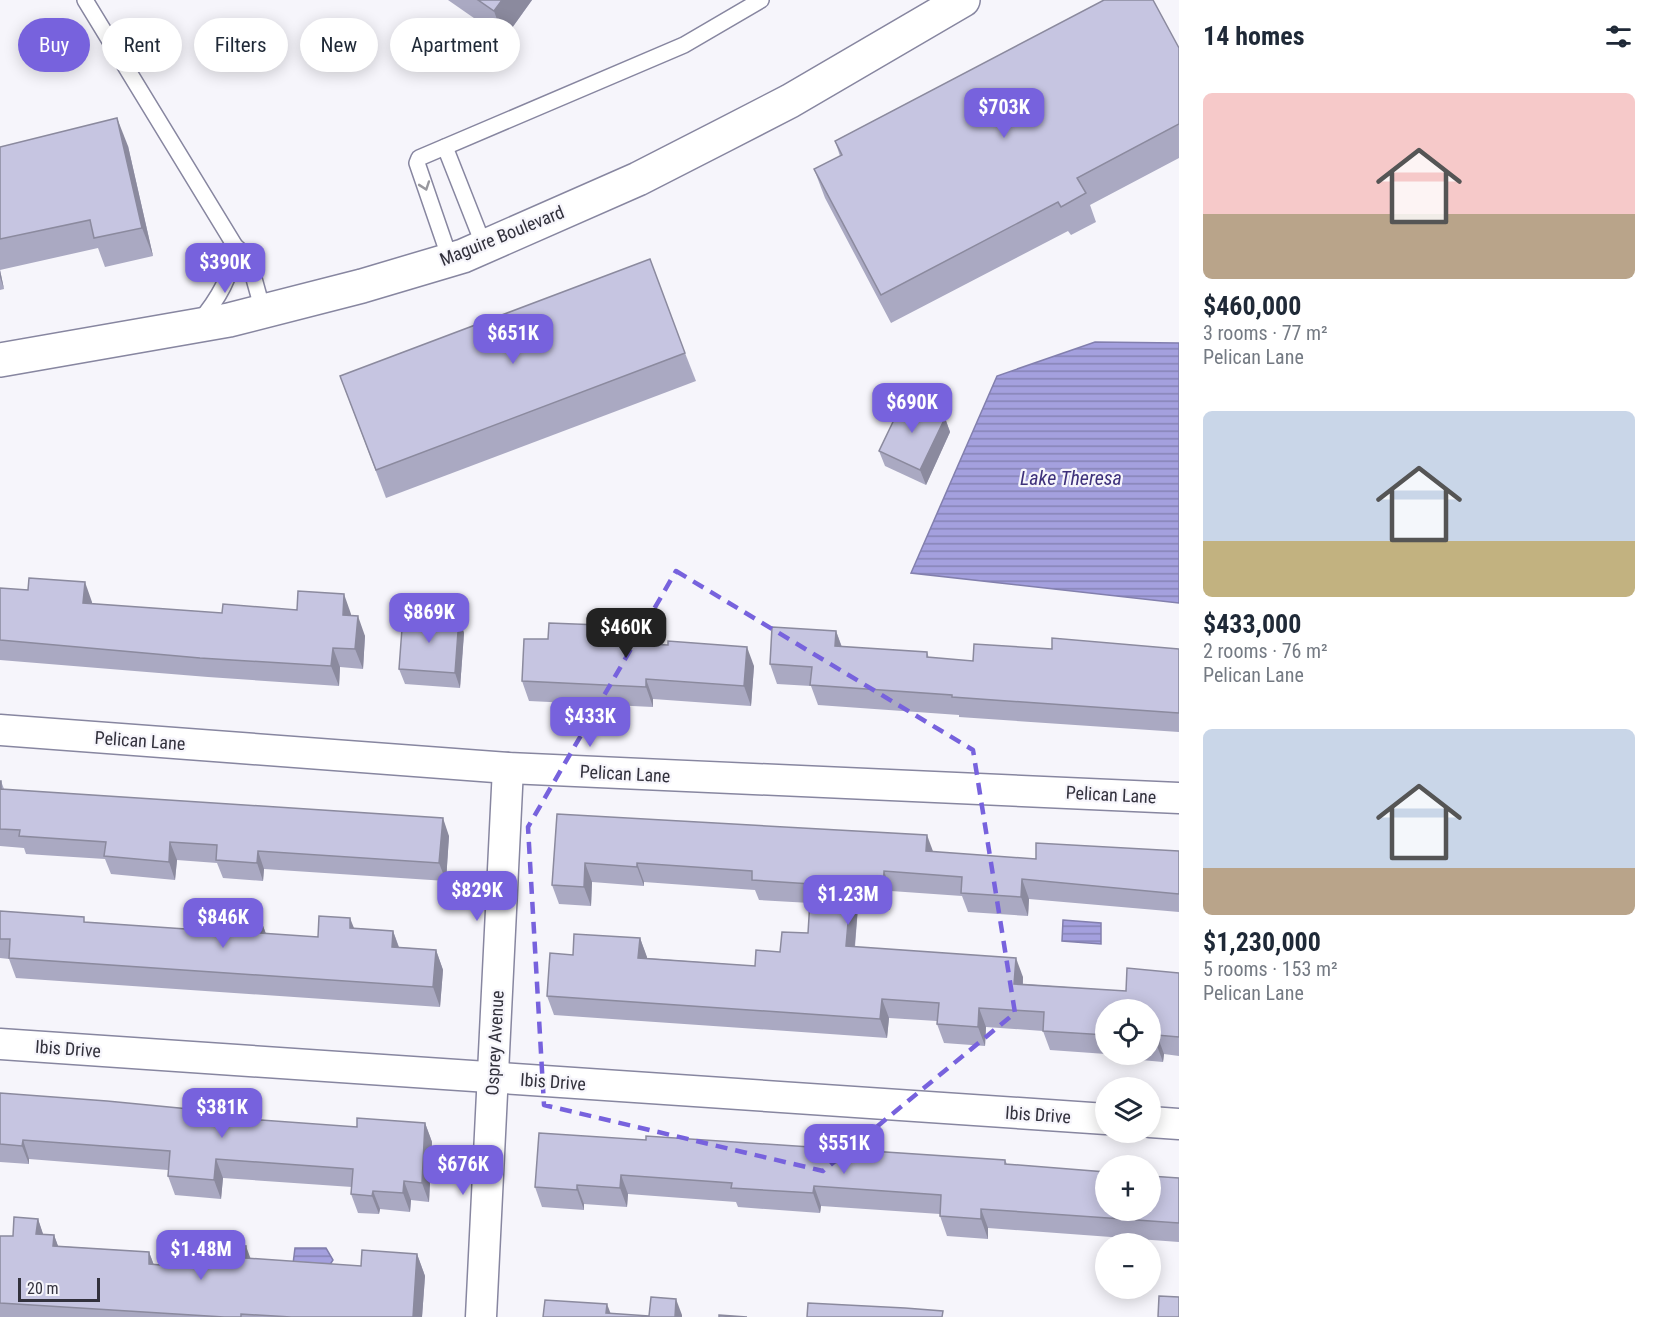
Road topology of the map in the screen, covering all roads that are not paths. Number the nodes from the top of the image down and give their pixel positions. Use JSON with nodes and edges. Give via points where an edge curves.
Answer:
{"nodes":[{"id":1,"x":85,"y":0,"type":"edge"},
{"id":2,"x":761,"y":0,"type":"edge"},
{"id":3,"x":963,"y":0,"type":"edge"},
{"id":4,"x":446,"y":147,"type":"junction"},
{"id":5,"x":235,"y":246,"type":"junction"},
{"id":6,"x":484,"y":246,"type":"junction"},
{"id":7,"x":450,"y":259,"type":"junction"},
{"id":8,"x":263,"y":311,"type":"junction"},
{"id":9,"x":197,"y":325,"type":"junction"},
{"id":10,"x":0,"y":360,"type":"edge"},
{"id":11,"x":0,"y":730,"type":"edge"},
{"id":12,"x":508,"y":768,"type":"junction"},
{"id":13,"x":1179,"y":798,"type":"edge"},
{"id":14,"x":0,"y":1044,"type":"edge"},
{"id":15,"x":493,"y":1077,"type":"junction"},
{"id":16,"x":1095,"y":1118,"type":"edge"},
{"id":17,"x":1161,"y":1123,"type":"edge"},
{"id":18,"x":1179,"y":1124,"type":"edge"},
{"id":19,"x":481,"y":1317,"type":"edge"}],
"edges":[{"from":1,"to":5,"type":"lane"},
{"from":2,"to":4,"type":"lane","via":[[684,45]]},
{"from":3,"to":6,"type":"street","name":"Maguire Boulevard","via":[[772,111],[638,179]]},
{"from":4,"to":6,"type":"lane"},
{"from":4,"to":7,"type":"lane","one_way":true,"via":[[418,158],[417,163]]},
{"from":5,"to":8,"type":"lane","via":[[248,257]]},
{"from":5,"to":9,"type":"lane","via":[[233,267]]},
{"from":6,"to":7,"type":"street","name":"Maguire Boulevard"},
{"from":7,"to":8,"type":"street","name":"Maguire Boulevard"},
{"from":8,"to":9,"type":"street","name":"Maguire Boulevard"},
{"from":9,"to":10,"type":"street","name":"Maguire Boulevard"},
{"from":11,"to":12,"type":"street","name":"Pelican Lane"},
{"from":12,"to":13,"type":"street","name":"Pelican Lane"},
{"from":12,"to":15,"type":"street","name":"Osprey Avenue"},
{"from":14,"to":15,"type":"street","name":"Ibis Drive"},
{"from":15,"to":16,"type":"street","name":"Ibis Drive"},
{"from":15,"to":19,"type":"street","name":"Osprey Avenue"},
{"from":17,"to":18,"type":"street"}]}
